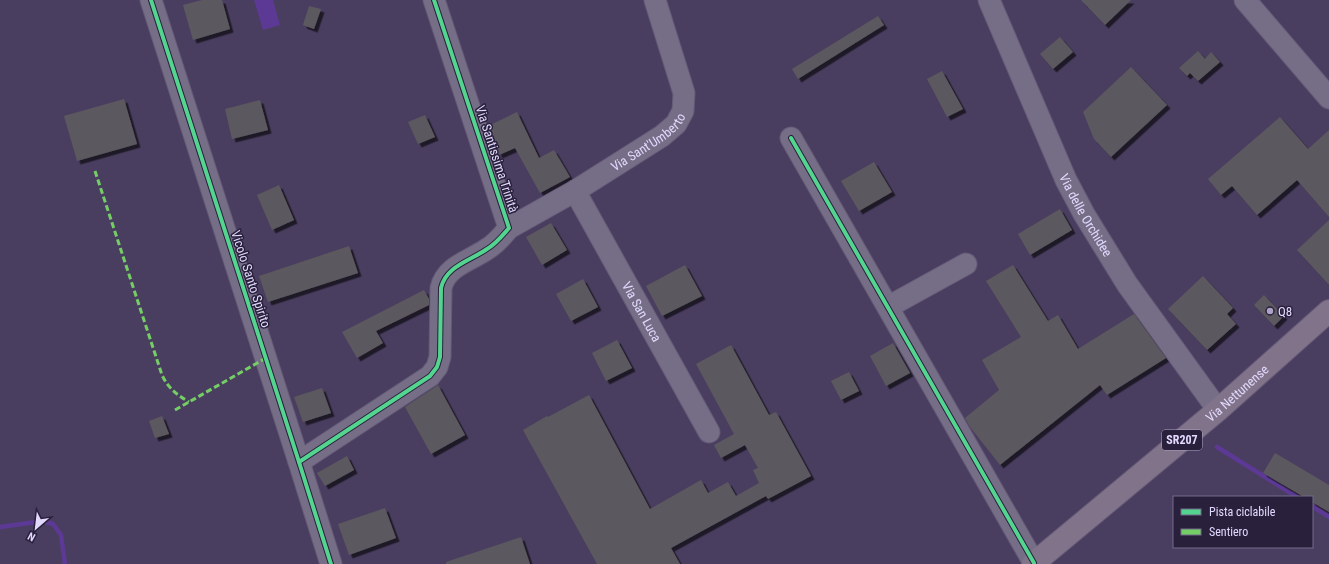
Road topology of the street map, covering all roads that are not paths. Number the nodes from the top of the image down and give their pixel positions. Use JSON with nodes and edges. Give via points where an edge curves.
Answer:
{"nodes":[{"id":1,"x":151,"y":0,"type":"edge"},
{"id":2,"x":434,"y":0,"type":"edge"},
{"id":3,"x":655,"y":0,"type":"edge"},
{"id":4,"x":989,"y":0,"type":"edge"},
{"id":5,"x":1244,"y":0,"type":"edge"},
{"id":6,"x":1328,"y":96,"type":"edge"},
{"id":7,"x":791,"y":138,"type":"dead end"},
{"id":8,"x":575,"y":192,"type":"junction"},
{"id":9,"x":509,"y":228,"type":"junction"},
{"id":10,"x":966,"y":264,"type":"dead end"},
{"id":11,"x":888,"y":307,"type":"junction"},
{"id":12,"x":1329,"y":311,"type":"edge"},
{"id":13,"x":1218,"y":410,"type":"junction"},
{"id":14,"x":710,"y":432,"type":"dead end"},
{"id":15,"x":299,"y":462,"type":"junction"},
{"id":16,"x":1033,"y":563,"type":"edge"},
{"id":17,"x":330,"y":564,"type":"edge"}],
"edges":[{"from":1,"to":15,"type":"street","name":"Vicolo Santo Spirito"},
{"from":2,"to":9,"type":"street","name":"Via Santissima Trinità"},
{"from":3,"to":8,"type":"street","name":"Via Sant'Umberto","via":[[684,93],[681,116],[667,133]]},
{"from":4,"to":13,"type":"street","name":"Via delle Orchidee","via":[[1063,173],[1084,214],[1123,278]]},
{"from":5,"to":6,"type":"street"},
{"from":7,"to":11,"type":"street"},
{"from":8,"to":9,"type":"street","name":"Via Sant'Umberto"},
{"from":8,"to":14,"type":"street","name":"Via San Luca"},
{"from":9,"to":15,"type":"street","name":"Via Santissima Trinità","via":[[490,248],[452,270],[445,277],[441,288],[440,357],[437,367],[430,376]]},
{"from":10,"to":11,"type":"street"},
{"from":11,"to":16,"type":"street"},
{"from":12,"to":13,"type":"main road","name":"Via Nettunense","number":"SR207"},
{"from":13,"to":16,"type":"main road","name":"Via Nettunense","number":"SR207"},
{"from":15,"to":17,"type":"street","name":"Vicolo Santo Spirito"}]}
